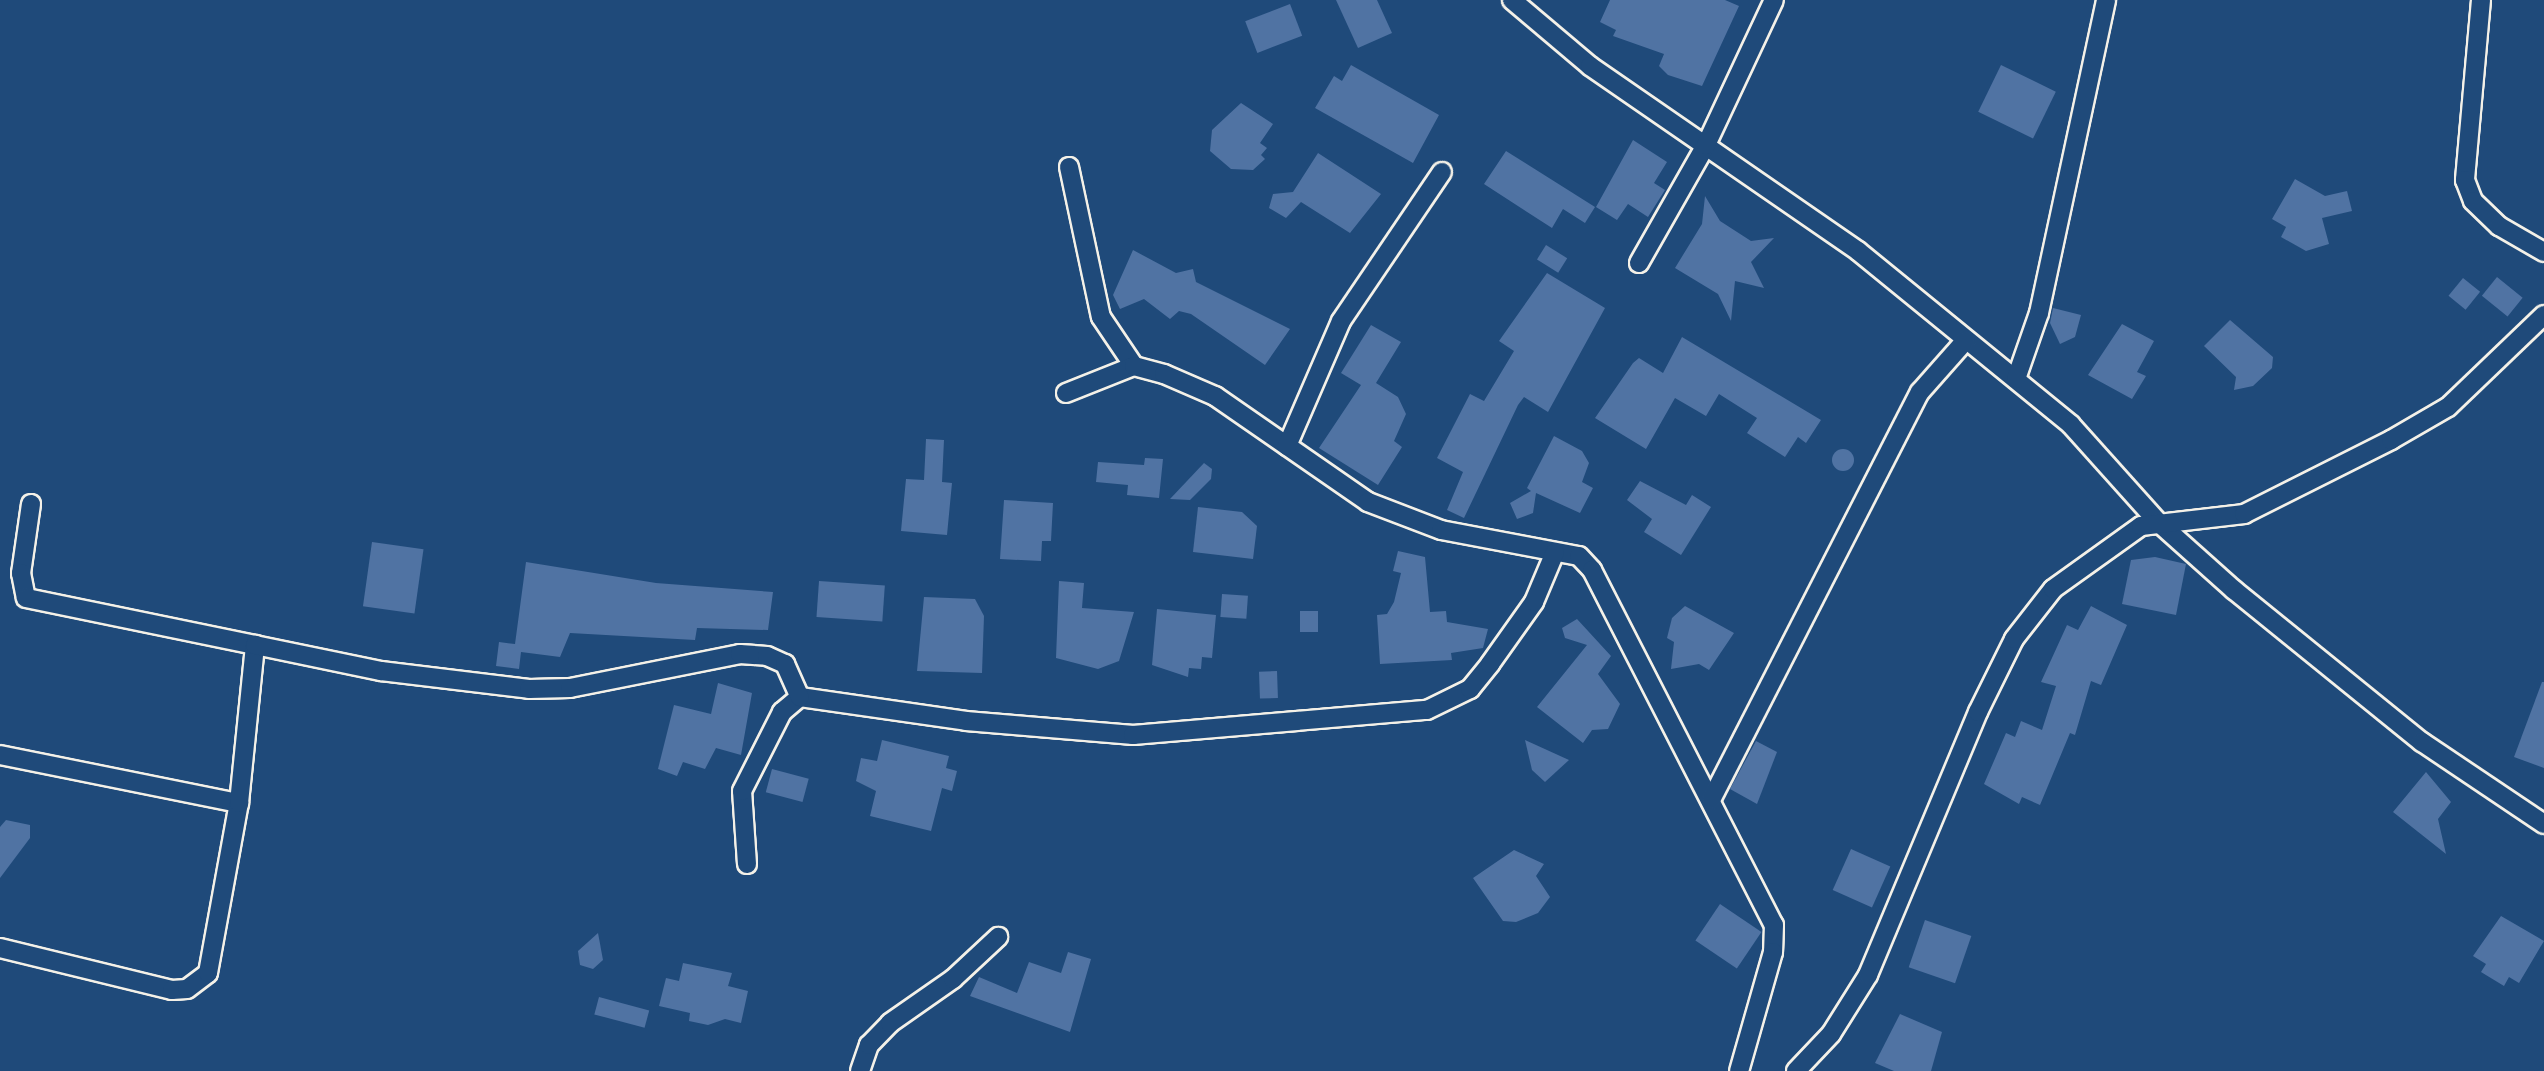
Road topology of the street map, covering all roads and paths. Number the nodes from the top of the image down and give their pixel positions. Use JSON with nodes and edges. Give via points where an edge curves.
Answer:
{"nodes":[{"id":1,"x":1512,"y":0,"type":"edge"},
{"id":2,"x":1774,"y":0,"type":"edge"},
{"id":3,"x":2106,"y":0,"type":"edge"},
{"id":4,"x":2481,"y":0,"type":"edge"},
{"id":5,"x":1706,"y":145,"type":"junction"},
{"id":6,"x":1069,"y":167,"type":"dead end"},
{"id":7,"x":1442,"y":172,"type":"dead end"},
{"id":8,"x":2544,"y":252,"type":"edge"},
{"id":9,"x":1639,"y":263,"type":"dead end"},
{"id":10,"x":2544,"y":315,"type":"edge"},
{"id":11,"x":1966,"y":340,"type":"junction"},
{"id":12,"x":1134,"y":366,"type":"junction"},
{"id":13,"x":2016,"y":379,"type":"junction"},
{"id":14,"x":1066,"y":393,"type":"dead end"},
{"id":15,"x":1287,"y":446,"type":"junction"},
{"id":16,"x":31,"y":504,"type":"dead end"},
{"id":17,"x":2158,"y":522,"type":"junction"},
{"id":18,"x":1555,"y":552,"type":"junction"},
{"id":19,"x":255,"y":645,"type":"junction"},
{"id":20,"x":800,"y":697,"type":"junction"},
{"id":21,"x":0,"y":755,"type":"edge"},
{"id":22,"x":1711,"y":800,"type":"junction"},
{"id":23,"x":239,"y":803,"type":"junction"},
{"id":24,"x":2544,"y":824,"type":"edge"},
{"id":25,"x":747,"y":864,"type":"dead end"},
{"id":26,"x":998,"y":937,"type":"dead end"},
{"id":27,"x":0,"y":948,"type":"edge"},
{"id":28,"x":860,"y":1071,"type":"edge"},
{"id":29,"x":1739,"y":1071,"type":"edge"},
{"id":30,"x":1796,"y":1071,"type":"edge"}],
"edges":[{"from":1,"to":5,"type":"street","via":[[1590,66]]},
{"from":2,"to":5,"type":"street"},
{"from":3,"to":13,"type":"street","via":[[2063,211]]},
{"from":4,"to":8,"type":"street","via":[[2465,180],[2473,201],[2499,226]]},
{"from":5,"to":9,"type":"street"},
{"from":5,"to":11,"type":"street","via":[[1764,180]]},
{"from":6,"to":12,"type":"street","via":[[1101,317]]},
{"from":7,"to":15,"type":"street","via":[[1341,321]]},
{"from":10,"to":17,"type":"street","via":[[2448,407],[2391,440],[2244,514]]},
{"from":11,"to":13,"type":"street"},
{"from":11,"to":22,"type":"street","via":[[1920,392]]},
{"from":12,"to":14,"type":"street"},
{"from":12,"to":15,"type":"street","via":[[1215,396]]},
{"from":13,"to":17,"type":"street","via":[[2089,442]]},
{"from":15,"to":18,"type":"street","via":[[1368,502],[1441,530]]},
{"from":16,"to":19,"type":"street","via":[[21,573],[26,598]]},
{"from":17,"to":24,"type":"street","via":[[2422,742]]},
{"from":17,"to":30,"type":"street","via":[[2129,532],[2071,571],[2014,639],[1868,975],[1831,1034]]},
{"from":18,"to":20,"type":"street","via":[[1534,602],[1470,689],[1427,710],[1133,735],[966,721]]},
{"from":18,"to":22,"type":"street","via":[[1579,556],[1592,570]]},
{"from":19,"to":20,"type":"street","via":[[381,671],[529,689],[570,688],[740,654],[767,656],[785,664]]},
{"from":19,"to":23,"type":"street"},
{"from":20,"to":25,"type":"street","via":[[782,712],[742,791]]},
{"from":21,"to":23,"type":"street"},
{"from":22,"to":29,"type":"street","via":[[1774,925],[1773,952]]},
{"from":23,"to":27,"type":"street","via":[[215,957],[198,982],[172,990],[136,984]]},
{"from":26,"to":28,"type":"street","via":[[953,979],[890,1023],[869,1045]]}]}
